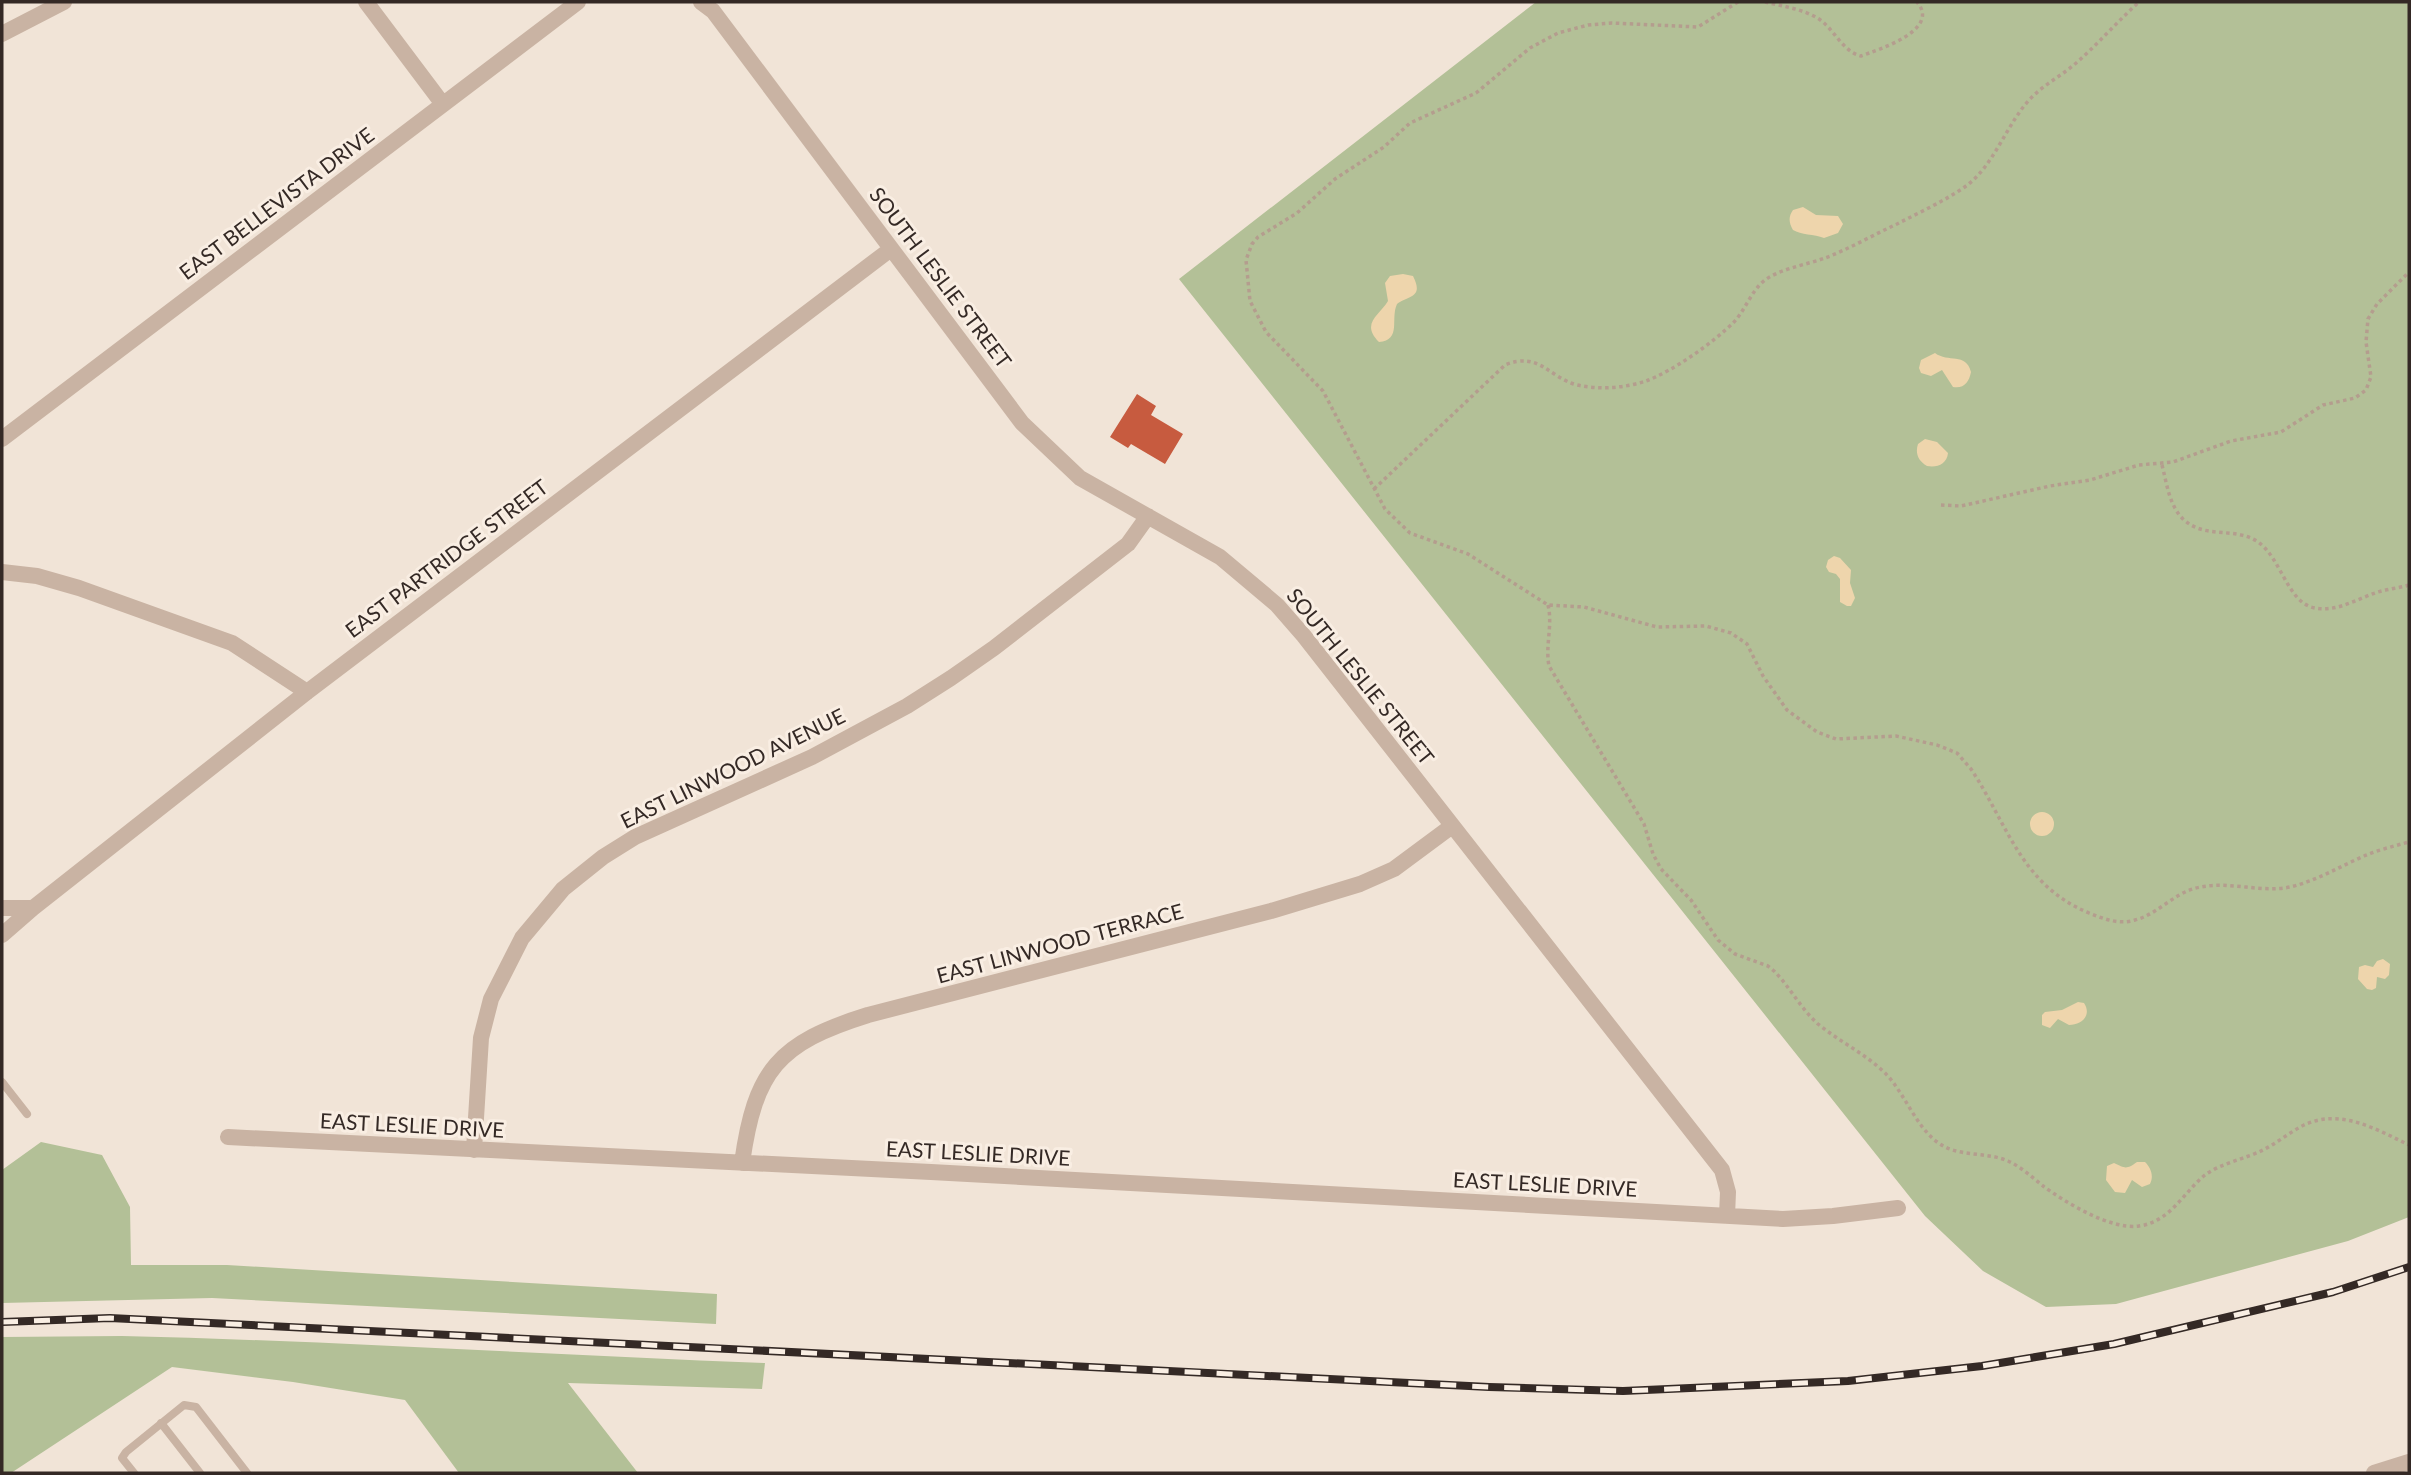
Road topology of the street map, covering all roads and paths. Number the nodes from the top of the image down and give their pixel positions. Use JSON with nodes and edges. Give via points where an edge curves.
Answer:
{"nodes":[{"id":1,"x":64,"y":2,"type":"edge"},
{"id":2,"x":366,"y":2,"type":"edge"},
{"id":3,"x":578,"y":2,"type":"edge"},
{"id":4,"x":701,"y":2,"type":"edge"},
{"id":5,"x":1738,"y":2,"type":"edge"},
{"id":6,"x":1765,"y":2,"type":"edge"},
{"id":7,"x":1917,"y":2,"type":"edge"},
{"id":8,"x":2139,"y":2,"type":"edge"},
{"id":9,"x":2,"y":34,"type":"edge"},
{"id":10,"x":442,"y":103,"type":"junction"},
{"id":11,"x":891,"y":249,"type":"junction"},
{"id":12,"x":2409,"y":272,"type":"edge"},
{"id":13,"x":2,"y":439,"type":"edge"},
{"id":14,"x":2162,"y":464,"type":"junction"},
{"id":15,"x":1374,"y":489,"type":"junction"},
{"id":16,"x":1941,"y":505,"type":"dead end"},
{"id":17,"x":1148,"y":516,"type":"junction"},
{"id":18,"x":2,"y":572,"type":"edge"},
{"id":19,"x":2409,"y":585,"type":"edge"},
{"id":20,"x":1548,"y":605,"type":"junction"},
{"id":21,"x":307,"y":692,"type":"junction"},
{"id":22,"x":1452,"y":826,"type":"junction"},
{"id":23,"x":2409,"y":842,"type":"edge"},
{"id":24,"x":2,"y":908,"type":"edge"},
{"id":25,"x":33,"y":908,"type":"junction"},
{"id":26,"x":2,"y":935,"type":"edge"},
{"id":27,"x":2,"y":1082,"type":"edge"},
{"id":28,"x":27,"y":1114,"type":"dead end"},
{"id":29,"x":228,"y":1137,"type":"dead end"},
{"id":30,"x":2409,"y":1145,"type":"edge"},
{"id":31,"x":474,"y":1150,"type":"junction"},
{"id":32,"x":743,"y":1163,"type":"junction"},
{"id":33,"x":1898,"y":1208,"type":"dead end"},
{"id":34,"x":1727,"y":1216,"type":"junction"},
{"id":35,"x":161,"y":1423,"type":"junction"},
{"id":36,"x":2409,"y":1462,"type":"edge"},
{"id":37,"x":134,"y":1473,"type":"edge"},
{"id":38,"x":200,"y":1473,"type":"edge"},
{"id":39,"x":247,"y":1473,"type":"edge"},
{"id":40,"x":2374,"y":1473,"type":"edge"}],
"edges":[{"from":1,"to":9,"type":"street"},
{"from":2,"to":10,"type":"street"},
{"from":3,"to":10,"type":"street","name":"EAST BELLEVISTA DRIVE"},
{"from":4,"to":11,"type":"street","name":"SOUTH LESLIE STREET","via":[[713,11]]},
{"from":5,"to":15,"type":"path","via":[[1698,27],[1588,25],[1543,41],[1476,93],[1410,122],[1384,147],[1252,244],[1246,275],[1260,324],[1323,391]]},
{"from":6,"to":7,"type":"path","via":[[1808,13],[1828,26],[1854,54],[1865,54],[1914,32],[1924,12]]},
{"from":8,"to":15,"type":"path","via":[[2075,64],[2032,97],[1966,186],[1829,257],[1773,275],[1756,289],[1727,328],[1644,382],[1591,387],[1565,380],[1532,362],[1505,365]]},
{"from":10,"to":13,"type":"street","name":"EAST BELLEVISTA DRIVE"},
{"from":11,"to":17,"type":"street","name":"SOUTH LESLIE STREET","via":[[1022,423],[1080,478]]},
{"from":11,"to":21,"type":"street","name":"EAST PARTRIDGE STREET"},
{"from":12,"to":14,"type":"path","via":[[2368,319],[2371,377],[2362,394],[2323,405],[2281,432],[2231,441]]},
{"from":14,"to":16,"type":"path","via":[[2139,465],[2091,480],[1961,506]]},
{"from":14,"to":19,"type":"path","via":[[2170,498],[2183,519],[2200,530],[2240,534],[2257,541],[2272,555],[2293,592],[2311,607],[2332,609]]},
{"from":15,"to":20,"type":"path","via":[[1385,509],[1410,533],[1468,554]]},
{"from":17,"to":22,"type":"street","name":"SOUTH LESLIE STREET","via":[[1220,557],[1277,605]]},
{"from":17,"to":31,"type":"street","name":"EAST LINWOOD AVENUE","via":[[1128,544],[951,678],[812,757],[635,837],[563,889],[522,937],[491,999],[481,1038]]},
{"from":18,"to":21,"type":"street","via":[[79,588],[232,643]]},
{"from":20,"to":23,"type":"path","via":[[1584,607],[1657,627],[1706,626],[1731,633],[1747,644],[1787,709],[1817,732],[1847,740],[1896,736],[1950,749],[1972,769],[2014,847],[2037,877],[2059,899],[2102,918],[2137,920],[2204,886],[2290,887]]},
{"from":20,"to":30,"type":"path","via":[[1549,666],[1644,824],[1657,863],[1691,900],[1718,940],[1735,954],[1768,966],[1815,1022],[1874,1062],[1931,1137],[1945,1148],[2007,1161],[2066,1201],[2130,1227],[2158,1220],[2203,1176],[2318,1119],[2367,1125]]},
{"from":21,"to":25,"type":"street","name":"EAST PARTRIDGE STREET"},
{"from":22,"to":32,"type":"street","name":"EAST LINWOOD TERRACE","via":[[1394,869],[1360,884],[868,1015],[813,1035],[781,1060],[761,1086],[748,1126]]},
{"from":22,"to":34,"type":"street","name":"SOUTH LESLIE STREET","via":[[1722,1170],[1728,1192]]},
{"from":24,"to":25,"type":"street"},
{"from":25,"to":26,"type":"street","name":"EAST PARTRIDGE STREET"},
{"from":27,"to":28,"type":"lane"},
{"from":29,"to":31,"type":"street","name":"EAST LESLIE DRIVE"},
{"from":31,"to":32,"type":"street","name":"EAST LESLIE DRIVE"},
{"from":32,"to":34,"type":"street","name":"EAST LESLIE DRIVE"},
{"from":33,"to":34,"type":"street","name":"EAST LESLIE DRIVE","via":[[1783,1219]]},
{"from":35,"to":37,"type":"lane","via":[[122,1458]]},
{"from":35,"to":38,"type":"lane"},
{"from":35,"to":39,"type":"lane","via":[[184,1405],[195,1407]]},
{"from":36,"to":40,"type":"street"}]}
